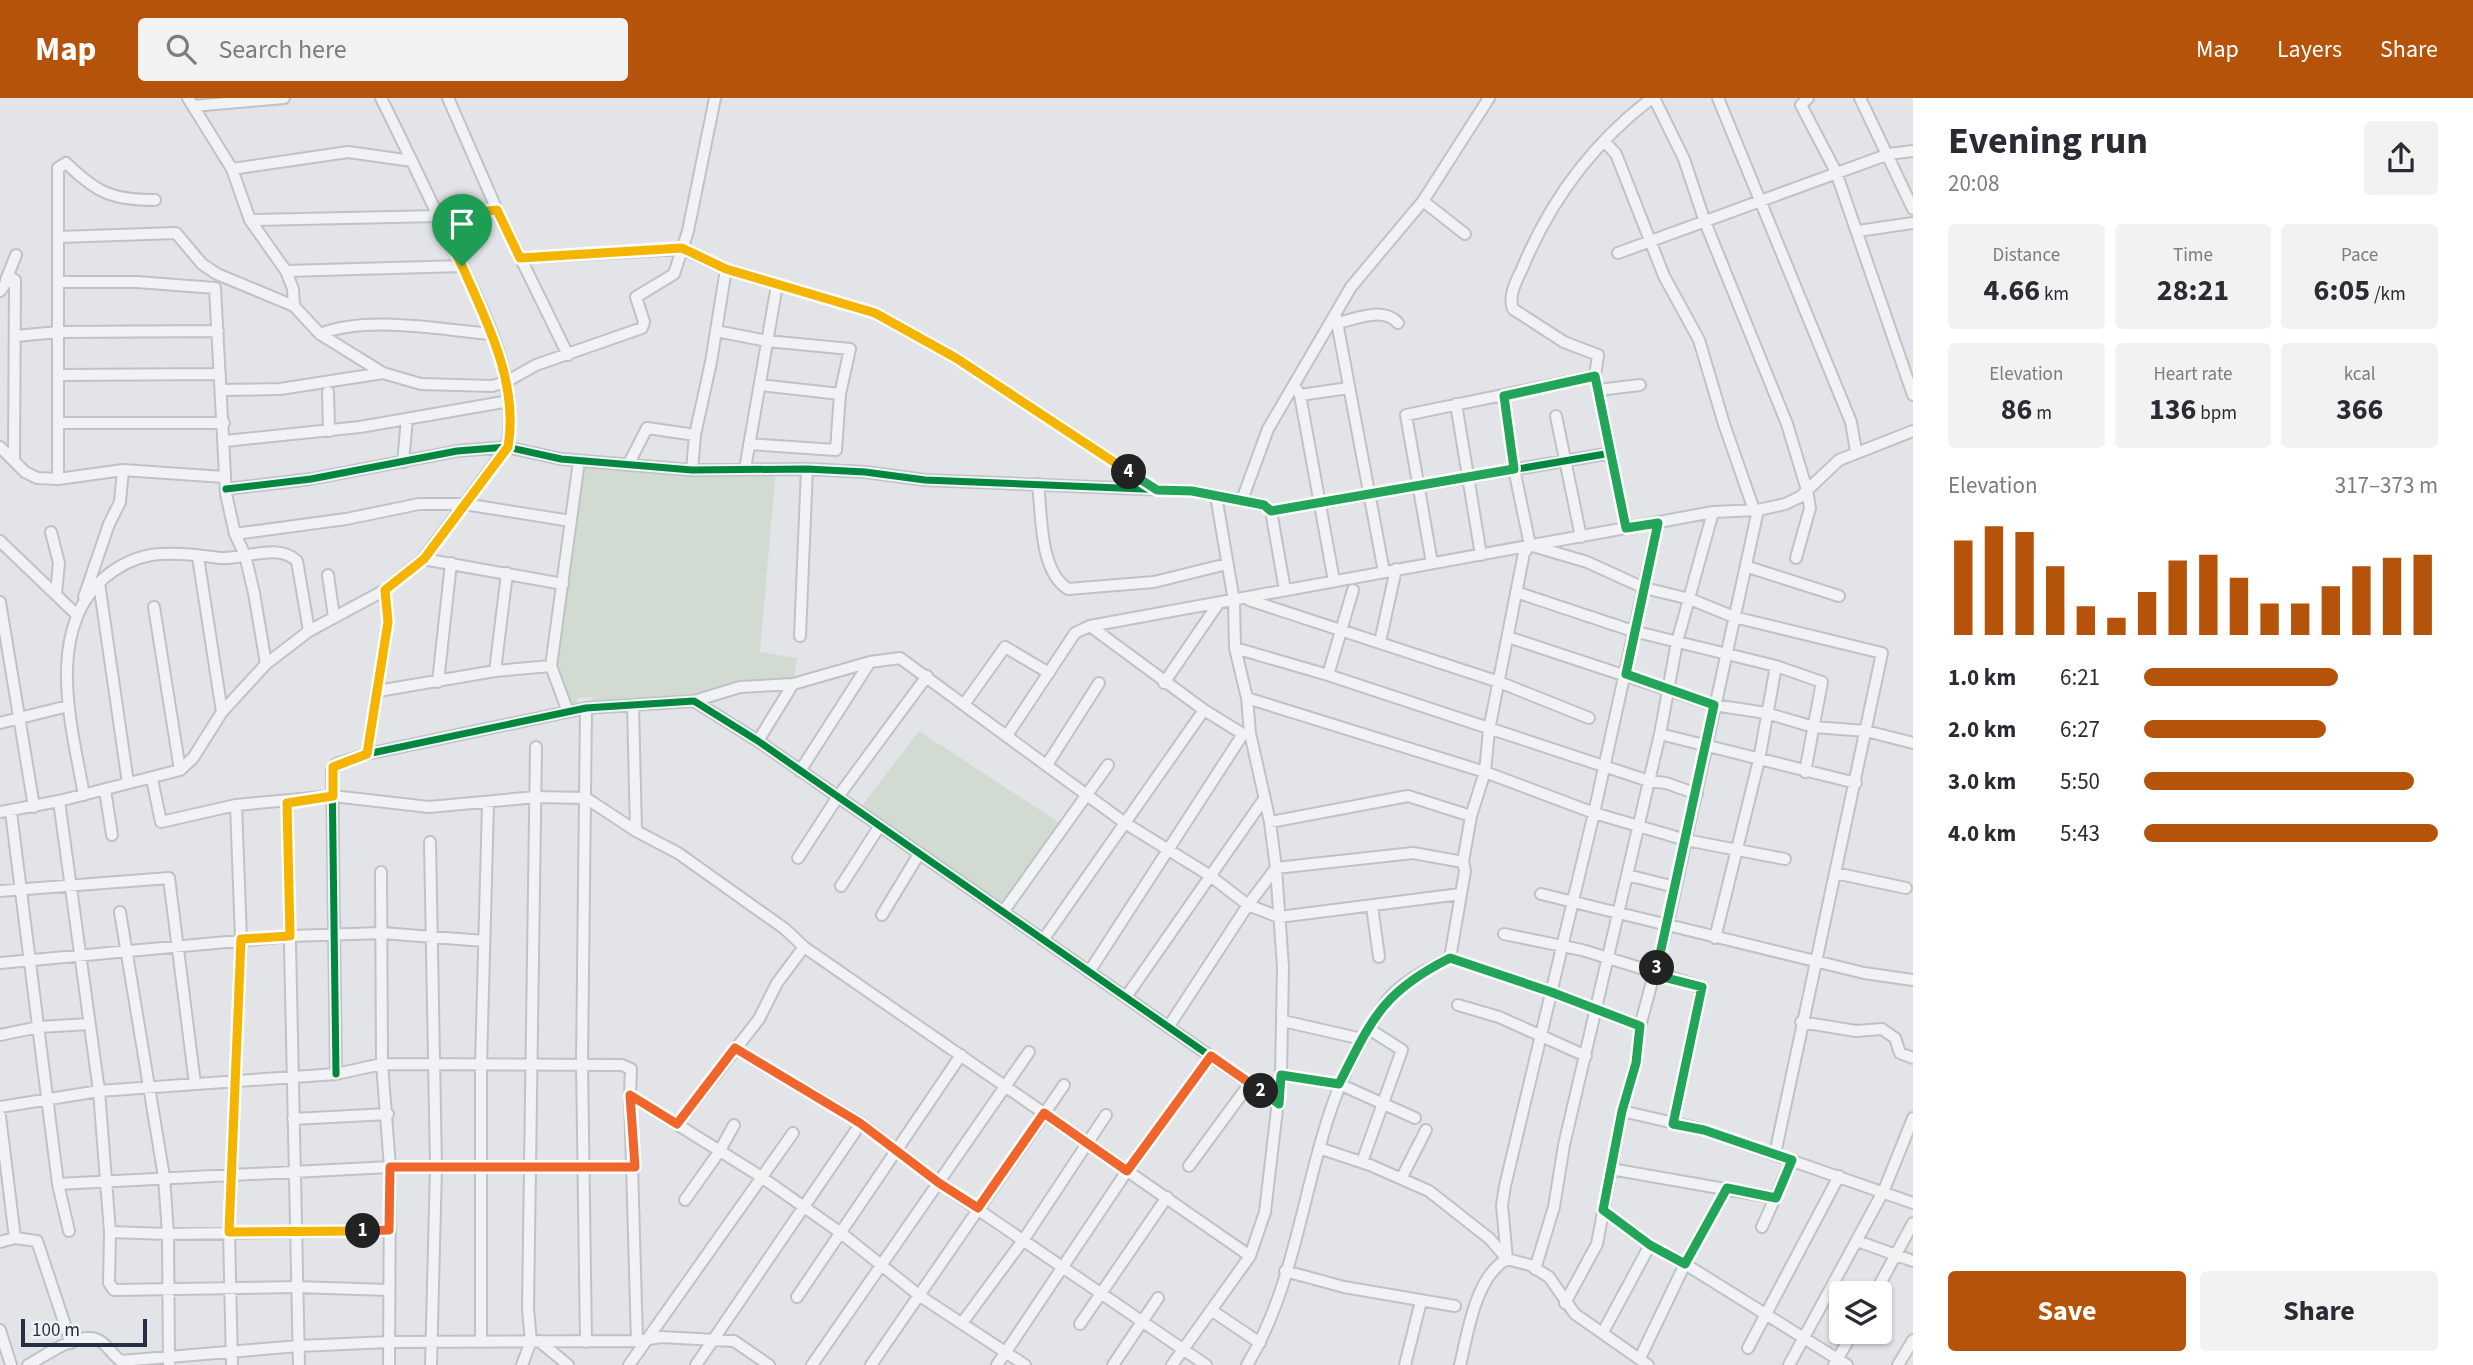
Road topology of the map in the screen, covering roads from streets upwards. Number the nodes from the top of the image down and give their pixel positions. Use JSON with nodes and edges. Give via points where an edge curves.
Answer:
{"nodes":[{"id":1,"x":285,"y":98,"type":"edge"},
{"id":2,"x":381,"y":98,"type":"edge"},
{"id":3,"x":448,"y":98,"type":"edge"},
{"id":4,"x":715,"y":98,"type":"edge"},
{"id":5,"x":1489,"y":98,"type":"edge"},
{"id":6,"x":1653,"y":98,"type":"edge"},
{"id":7,"x":1718,"y":98,"type":"edge"},
{"id":8,"x":1808,"y":98,"type":"edge"},
{"id":9,"x":1860,"y":98,"type":"edge"},
{"id":10,"x":190,"y":102,"type":"edge"},
{"id":11,"x":1604,"y":141,"type":"junction"},
{"id":12,"x":1913,"y":151,"type":"edge"},
{"id":13,"x":1889,"y":154,"type":"junction"},
{"id":14,"x":412,"y":161,"type":"junction"},
{"id":15,"x":232,"y":169,"type":"junction"},
{"id":16,"x":1836,"y":172,"type":"junction"},
{"id":17,"x":155,"y":200,"type":"dead end"},
{"id":18,"x":1759,"y":200,"type":"junction"},
{"id":19,"x":1423,"y":201,"type":"junction"},
{"id":20,"x":1913,"y":209,"type":"edge"},
{"id":21,"x":497,"y":210,"type":"junction"},
{"id":22,"x":438,"y":216,"type":"junction"},
{"id":23,"x":250,"y":220,"type":"junction"},
{"id":24,"x":1705,"y":222,"type":"junction"},
{"id":25,"x":1913,"y":223,"type":"edge"},
{"id":26,"x":1858,"y":231,"type":"junction"},
{"id":27,"x":1465,"y":234,"type":"dead end"},
{"id":28,"x":59,"y":237,"type":"junction"},
{"id":29,"x":1650,"y":239,"type":"junction"},
{"id":30,"x":682,"y":248,"type":"junction"},
{"id":31,"x":1618,"y":253,"type":"dead end"},
{"id":32,"x":16,"y":255,"type":"dead end"},
{"id":33,"x":520,"y":258,"type":"junction"},
{"id":34,"x":462,"y":266,"type":"junction"},
{"id":35,"x":726,"y":269,"type":"junction"},
{"id":36,"x":286,"y":271,"type":"junction"},
{"id":37,"x":6,"y":280,"type":"junction"},
{"id":38,"x":58,"y":282,"type":"junction"},
{"id":39,"x":777,"y":285,"type":"junction"},
{"id":40,"x":0,"y":291,"type":"edge"},
{"id":41,"x":294,"y":306,"type":"junction"},
{"id":42,"x":1337,"y":320,"type":"junction"},
{"id":43,"x":1398,"y":323,"type":"dead end"},
{"id":44,"x":218,"y":331,"type":"junction"},
{"id":45,"x":716,"y":331,"type":"junction"},
{"id":46,"x":58,"y":332,"type":"junction"},
{"id":47,"x":320,"y":334,"type":"junction"},
{"id":48,"x":492,"y":334,"type":"junction"},
{"id":49,"x":16,"y":336,"type":"junction"},
{"id":50,"x":767,"y":341,"type":"junction"},
{"id":51,"x":568,"y":355,"type":"junction"},
{"id":52,"x":383,"y":373,"type":"junction"},
{"id":53,"x":220,"y":374,"type":"junction"},
{"id":54,"x":58,"y":375,"type":"junction"},
{"id":55,"x":1595,"y":376,"type":"junction"},
{"id":56,"x":506,"y":382,"type":"junction"},
{"id":57,"x":760,"y":385,"type":"junction"},
{"id":58,"x":1294,"y":385,"type":"junction"},
{"id":59,"x":1640,"y":386,"type":"dead end"},
{"id":60,"x":1349,"y":388,"type":"junction"},
{"id":61,"x":221,"y":390,"type":"junction"},
{"id":62,"x":1598,"y":390,"type":"junction"},
{"id":63,"x":328,"y":392,"type":"dead end"},
{"id":64,"x":840,"y":394,"type":"junction"},
{"id":65,"x":1300,"y":395,"type":"junction"},
{"id":66,"x":1504,"y":396,"type":"junction"},
{"id":67,"x":1913,"y":396,"type":"edge"},
{"id":68,"x":509,"y":401,"type":"junction"},
{"id":69,"x":1456,"y":404,"type":"junction"},
{"id":70,"x":1556,"y":416,"type":"dead end"},
{"id":71,"x":407,"y":419,"type":"junction"},
{"id":72,"x":59,"y":423,"type":"junction"},
{"id":73,"x":224,"y":424,"type":"junction"},
{"id":74,"x":1913,"y":430,"type":"edge"},
{"id":75,"x":329,"y":432,"type":"junction"},
{"id":76,"x":695,"y":435,"type":"junction"},
{"id":77,"x":225,"y":441,"type":"junction"},
{"id":78,"x":749,"y":444,"type":"junction"},
{"id":79,"x":0,"y":447,"type":"edge"},
{"id":80,"x":508,"y":447,"type":"junction"},
{"id":81,"x":1856,"y":452,"type":"junction"},
{"id":82,"x":1611,"y":453,"type":"junction"},
{"id":83,"x":14,"y":458,"type":"junction"},
{"id":84,"x":579,"y":461,"type":"junction"},
{"id":85,"x":1564,"y":461,"type":"junction"},
{"id":86,"x":404,"y":462,"type":"junction"},
{"id":87,"x":628,"y":465,"type":"junction"},
{"id":88,"x":745,"y":469,"type":"junction"},
{"id":89,"x":807,"y":469,"type":"junction"},
{"id":90,"x":1514,"y":469,"type":"junction"},
{"id":91,"x":123,"y":470,"type":"junction"},
{"id":92,"x":692,"y":470,"type":"junction"},
{"id":93,"x":224,"y":477,"type":"junction"},
{"id":94,"x":1466,"y":477,"type":"junction"},
{"id":95,"x":58,"y":479,"type":"junction"},
{"id":96,"x":1038,"y":484,"type":"junction"},
{"id":97,"x":1418,"y":487,"type":"junction"},
{"id":98,"x":226,"y":489,"type":"junction"},
{"id":99,"x":1807,"y":489,"type":"junction"},
{"id":100,"x":1157,"y":490,"type":"junction"},
{"id":101,"x":1368,"y":494,"type":"junction"},
{"id":102,"x":1216,"y":496,"type":"junction"},
{"id":103,"x":1242,"y":500,"type":"junction"},
{"id":104,"x":1319,"y":502,"type":"junction"},
{"id":105,"x":464,"y":504,"type":"junction"},
{"id":106,"x":1756,"y":510,"type":"junction"},
{"id":107,"x":1271,"y":511,"type":"junction"},
{"id":108,"x":1713,"y":512,"type":"junction"},
{"id":109,"x":571,"y":521,"type":"junction"},
{"id":110,"x":1658,"y":523,"type":"junction"},
{"id":111,"x":1626,"y":528,"type":"junction"},
{"id":112,"x":51,"y":532,"type":"dead end"},
{"id":113,"x":235,"y":534,"type":"junction"},
{"id":114,"x":1581,"y":537,"type":"junction"},
{"id":115,"x":0,"y":541,"type":"edge"},
{"id":116,"x":1530,"y":545,"type":"junction"},
{"id":117,"x":245,"y":555,"type":"junction"},
{"id":118,"x":1481,"y":555,"type":"junction"},
{"id":119,"x":198,"y":557,"type":"junction"},
{"id":120,"x":1797,"y":558,"type":"dead end"},
{"id":121,"x":424,"y":559,"type":"junction"},
{"id":122,"x":451,"y":563,"type":"junction"},
{"id":123,"x":1432,"y":563,"type":"junction"},
{"id":124,"x":1227,"y":564,"type":"junction"},
{"id":125,"x":1748,"y":567,"type":"junction"},
{"id":126,"x":1396,"y":569,"type":"junction"},
{"id":127,"x":1384,"y":572,"type":"junction"},
{"id":128,"x":507,"y":573,"type":"junction"},
{"id":129,"x":328,"y":575,"type":"dead end"},
{"id":130,"x":1334,"y":581,"type":"junction"},
{"id":131,"x":94,"y":584,"type":"junction"},
{"id":132,"x":563,"y":584,"type":"junction"},
{"id":133,"x":1644,"y":588,"type":"junction"},
{"id":134,"x":385,"y":590,"type":"junction"},
{"id":135,"x":1285,"y":590,"type":"junction"},
{"id":136,"x":1353,"y":590,"type":"dead end"},
{"id":137,"x":1516,"y":592,"type":"junction"},
{"id":138,"x":56,"y":593,"type":"junction"},
{"id":139,"x":1839,"y":596,"type":"dead end"},
{"id":140,"x":1247,"y":599,"type":"junction"},
{"id":141,"x":1690,"y":599,"type":"junction"},
{"id":142,"x":1234,"y":601,"type":"junction"},
{"id":143,"x":0,"y":602,"type":"edge"},
{"id":144,"x":1218,"y":604,"type":"junction"},
{"id":145,"x":154,"y":607,"type":"dead end"},
{"id":146,"x":77,"y":615,"type":"junction"},
{"id":147,"x":334,"y":617,"type":"junction"},
{"id":148,"x":1734,"y":617,"type":"junction"},
{"id":149,"x":1090,"y":626,"type":"junction"},
{"id":150,"x":1343,"y":629,"type":"junction"},
{"id":151,"x":309,"y":631,"type":"junction"},
{"id":152,"x":1633,"y":631,"type":"junction"},
{"id":153,"x":800,"y":636,"type":"dead end"},
{"id":154,"x":1508,"y":637,"type":"junction"},
{"id":155,"x":1380,"y":642,"type":"junction"},
{"id":156,"x":1677,"y":642,"type":"junction"},
{"id":157,"x":1235,"y":648,"type":"junction"},
{"id":158,"x":1728,"y":656,"type":"junction"},
{"id":159,"x":870,"y":662,"type":"junction"},
{"id":160,"x":266,"y":664,"type":"junction"},
{"id":161,"x":551,"y":666,"type":"junction"},
{"id":162,"x":1776,"y":666,"type":"junction"},
{"id":163,"x":495,"y":671,"type":"junction"},
{"id":164,"x":1049,"y":673,"type":"junction"},
{"id":165,"x":1626,"y":674,"type":"junction"},
{"id":166,"x":1328,"y":675,"type":"junction"},
{"id":167,"x":927,"y":676,"type":"junction"},
{"id":168,"x":438,"y":682,"type":"junction"},
{"id":169,"x":1499,"y":682,"type":"junction"},
{"id":170,"x":1099,"y":683,"type":"dead end"},
{"id":171,"x":1164,"y":683,"type":"junction"},
{"id":172,"x":793,"y":684,"type":"junction"},
{"id":173,"x":1668,"y":689,"type":"junction"},
{"id":174,"x":378,"y":691,"type":"junction"},
{"id":175,"x":1247,"y":698,"type":"junction"},
{"id":176,"x":694,"y":701,"type":"junction"},
{"id":177,"x":965,"y":703,"type":"junction"},
{"id":178,"x":633,"y":705,"type":"junction"},
{"id":179,"x":1714,"y":705,"type":"junction"},
{"id":180,"x":68,"y":706,"type":"junction"},
{"id":181,"x":586,"y":708,"type":"junction"},
{"id":182,"x":1204,"y":710,"type":"junction"},
{"id":183,"x":222,"y":712,"type":"junction"},
{"id":184,"x":568,"y":712,"type":"junction"},
{"id":185,"x":1766,"y":713,"type":"junction"},
{"id":186,"x":1589,"y":718,"type":"dead end"},
{"id":187,"x":18,"y":720,"type":"junction"},
{"id":188,"x":0,"y":723,"type":"edge"},
{"id":189,"x":1814,"y":727,"type":"junction"},
{"id":190,"x":1489,"y":730,"type":"junction"},
{"id":191,"x":1866,"y":731,"type":"junction"},
{"id":192,"x":1008,"y":734,"type":"junction"},
{"id":193,"x":1247,"y":734,"type":"junction"},
{"id":194,"x":1660,"y":734,"type":"junction"},
{"id":195,"x":758,"y":741,"type":"junction"},
{"id":196,"x":1913,"y":743,"type":"edge"},
{"id":197,"x":536,"y":747,"type":"dead end"},
{"id":198,"x":1707,"y":748,"type":"junction"},
{"id":199,"x":367,"y":754,"type":"junction"},
{"id":200,"x":1759,"y":760,"type":"junction"},
{"id":201,"x":1048,"y":763,"type":"junction"},
{"id":202,"x":1108,"y":765,"type":"dead end"},
{"id":203,"x":1605,"y":766,"type":"junction"},
{"id":204,"x":180,"y":770,"type":"junction"},
{"id":205,"x":800,"y":771,"type":"junction"},
{"id":206,"x":1485,"y":772,"type":"junction"},
{"id":207,"x":1805,"y":772,"type":"junction"},
{"id":208,"x":152,"y":779,"type":"junction"},
{"id":209,"x":1649,"y":782,"type":"junction"},
{"id":210,"x":128,"y":783,"type":"junction"},
{"id":211,"x":1856,"y":783,"type":"junction"},
{"id":212,"x":105,"y":790,"type":"junction"},
{"id":213,"x":1087,"y":792,"type":"junction"},
{"id":214,"x":1697,"y":793,"type":"junction"},
{"id":215,"x":84,"y":795,"type":"junction"},
{"id":216,"x":333,"y":796,"type":"junction"},
{"id":217,"x":536,"y":797,"type":"junction"},
{"id":218,"x":586,"y":798,"type":"junction"},
{"id":219,"x":837,"y":798,"type":"junction"},
{"id":220,"x":1264,"y":799,"type":"junction"},
{"id":221,"x":59,"y":801,"type":"junction"},
{"id":222,"x":287,"y":803,"type":"junction"},
{"id":223,"x":488,"y":804,"type":"junction"},
{"id":224,"x":236,"y":805,"type":"junction"},
{"id":225,"x":34,"y":807,"type":"junction"},
{"id":226,"x":6,"y":812,"type":"edge"},
{"id":227,"x":1594,"y":813,"type":"junction"},
{"id":228,"x":1471,"y":816,"type":"junction"},
{"id":229,"x":1125,"y":822,"type":"junction"},
{"id":230,"x":1270,"y":822,"type":"junction"},
{"id":231,"x":1638,"y":825,"type":"junction"},
{"id":232,"x":879,"y":827,"type":"junction"},
{"id":233,"x":636,"y":831,"type":"junction"},
{"id":234,"x":112,"y":835,"type":"dead end"},
{"id":235,"x":1686,"y":840,"type":"junction"},
{"id":236,"x":430,"y":842,"type":"dead end"},
{"id":237,"x":1735,"y":849,"type":"junction"},
{"id":238,"x":1166,"y":850,"type":"junction"},
{"id":239,"x":919,"y":854,"type":"junction"},
{"id":240,"x":798,"y":858,"type":"dead end"},
{"id":241,"x":1785,"y":859,"type":"dead end"},
{"id":242,"x":1463,"y":862,"type":"junction"},
{"id":243,"x":1276,"y":868,"type":"junction"},
{"id":244,"x":381,"y":872,"type":"dead end"},
{"id":245,"x":1835,"y":873,"type":"junction"},
{"id":246,"x":1209,"y":875,"type":"junction"},
{"id":247,"x":1628,"y":875,"type":"junction"},
{"id":248,"x":72,"y":885,"type":"junction"},
{"id":249,"x":841,"y":886,"type":"dead end"},
{"id":250,"x":1675,"y":887,"type":"junction"},
{"id":251,"x":23,"y":888,"type":"junction"},
{"id":252,"x":1906,"y":888,"type":"dead end"},
{"id":253,"x":0,"y":891,"type":"edge"},
{"id":254,"x":1460,"y":894,"type":"junction"},
{"id":255,"x":1541,"y":894,"type":"dead end"},
{"id":256,"x":1572,"y":901,"type":"junction"},
{"id":257,"x":1248,"y":905,"type":"junction"},
{"id":258,"x":1372,"y":906,"type":"junction"},
{"id":259,"x":120,"y":912,"type":"dead end"},
{"id":260,"x":1003,"y":912,"type":"junction"},
{"id":261,"x":1619,"y":914,"type":"junction"},
{"id":262,"x":882,"y":915,"type":"dead end"},
{"id":263,"x":1279,"y":917,"type":"junction"},
{"id":264,"x":1667,"y":927,"type":"junction"},
{"id":265,"x":382,"y":933,"type":"junction"},
{"id":266,"x":336,"y":934,"type":"junction"},
{"id":267,"x":1504,"y":934,"type":"dead end"},
{"id":268,"x":290,"y":936,"type":"junction"},
{"id":269,"x":431,"y":938,"type":"junction"},
{"id":270,"x":1715,"y":938,"type":"junction"},
{"id":271,"x":241,"y":939,"type":"junction"},
{"id":272,"x":1043,"y":940,"type":"junction"},
{"id":273,"x":484,"y":941,"type":"junction"},
{"id":274,"x":176,"y":944,"type":"junction"},
{"id":275,"x":1562,"y":946,"type":"junction"},
{"id":276,"x":804,"y":947,"type":"junction"},
{"id":277,"x":125,"y":950,"type":"junction"},
{"id":278,"x":79,"y":953,"type":"junction"},
{"id":279,"x":1379,"y":957,"type":"dead end"},
{"id":280,"x":30,"y":958,"type":"junction"},
{"id":281,"x":1450,"y":958,"type":"junction"},
{"id":282,"x":1609,"y":959,"type":"junction"},
{"id":283,"x":1816,"y":960,"type":"junction"},
{"id":284,"x":0,"y":962,"type":"edge"},
{"id":285,"x":1089,"y":972,"type":"junction"},
{"id":286,"x":1655,"y":975,"type":"junction"},
{"id":287,"x":1913,"y":980,"type":"edge"},
{"id":288,"x":1551,"y":992,"type":"junction"},
{"id":289,"x":1126,"y":997,"type":"junction"},
{"id":290,"x":1458,"y":1006,"type":"dead end"},
{"id":291,"x":1597,"y":1009,"type":"junction"},
{"id":292,"x":1283,"y":1021,"type":"junction"},
{"id":293,"x":1801,"y":1022,"type":"junction"},
{"id":294,"x":89,"y":1024,"type":"junction"},
{"id":295,"x":1169,"y":1026,"type":"junction"},
{"id":296,"x":1640,"y":1026,"type":"junction"},
{"id":297,"x":39,"y":1027,"type":"junction"},
{"id":298,"x":1369,"y":1029,"type":"junction"},
{"id":299,"x":0,"y":1035,"type":"edge"},
{"id":300,"x":1542,"y":1037,"type":"junction"},
{"id":301,"x":1362,"y":1039,"type":"junction"},
{"id":302,"x":735,"y":1048,"type":"junction"},
{"id":303,"x":1029,"y":1052,"type":"dead end"},
{"id":304,"x":961,"y":1055,"type":"junction"},
{"id":305,"x":1211,"y":1056,"type":"junction"},
{"id":306,"x":1586,"y":1056,"type":"junction"},
{"id":307,"x":1913,"y":1058,"type":"edge"},
{"id":308,"x":533,"y":1063,"type":"junction"},
{"id":309,"x":582,"y":1063,"type":"junction"},
{"id":310,"x":382,"y":1064,"type":"junction"},
{"id":311,"x":433,"y":1064,"type":"junction"},
{"id":312,"x":481,"y":1064,"type":"junction"},
{"id":313,"x":336,"y":1074,"type":"junction"},
{"id":314,"x":1281,"y":1075,"type":"junction"},
{"id":315,"x":292,"y":1078,"type":"junction"},
{"id":316,"x":235,"y":1080,"type":"junction"},
{"id":317,"x":1250,"y":1083,"type":"junction"},
{"id":318,"x":195,"y":1084,"type":"junction"},
{"id":319,"x":1339,"y":1084,"type":"junction"},
{"id":320,"x":1064,"y":1085,"type":"dead end"},
{"id":321,"x":148,"y":1087,"type":"junction"},
{"id":322,"x":1006,"y":1088,"type":"junction"},
{"id":323,"x":99,"y":1091,"type":"junction"},
{"id":324,"x":630,"y":1095,"type":"junction"},
{"id":325,"x":47,"y":1099,"type":"junction"},
{"id":326,"x":1383,"y":1103,"type":"junction"},
{"id":327,"x":1279,"y":1104,"type":"junction"},
{"id":328,"x":0,"y":1107,"type":"edge"},
{"id":329,"x":1622,"y":1111,"type":"junction"},
{"id":330,"x":1044,"y":1113,"type":"junction"},
{"id":331,"x":388,"y":1114,"type":"junction"},
{"id":332,"x":1106,"y":1115,"type":"dead end"},
{"id":333,"x":0,"y":1116,"type":"edge"},
{"id":334,"x":1415,"y":1118,"type":"dead end"},
{"id":335,"x":1913,"y":1118,"type":"edge"},
{"id":336,"x":293,"y":1119,"type":"junction"},
{"id":337,"x":860,"y":1123,"type":"junction"},
{"id":338,"x":677,"y":1124,"type":"junction"},
{"id":339,"x":1673,"y":1124,"type":"junction"},
{"id":340,"x":734,"y":1125,"type":"dead end"},
{"id":341,"x":1426,"y":1130,"type":"dead end"},
{"id":342,"x":793,"y":1133,"type":"dead end"},
{"id":343,"x":1086,"y":1142,"type":"junction"},
{"id":344,"x":1319,"y":1148,"type":"junction"},
{"id":345,"x":719,"y":1152,"type":"junction"},
{"id":346,"x":897,"y":1152,"type":"junction"},
{"id":347,"x":1775,"y":1154,"type":"junction"},
{"id":348,"x":1792,"y":1160,"type":"junction"},
{"id":349,"x":1362,"y":1162,"type":"junction"},
{"id":350,"x":481,"y":1166,"type":"junction"},
{"id":351,"x":532,"y":1166,"type":"junction"},
{"id":352,"x":1189,"y":1166,"type":"dead end"},
{"id":353,"x":390,"y":1167,"type":"junction"},
{"id":354,"x":436,"y":1167,"type":"junction"},
{"id":355,"x":584,"y":1167,"type":"junction"},
{"id":356,"x":635,"y":1167,"type":"junction"},
{"id":357,"x":1611,"y":1169,"type":"junction"},
{"id":358,"x":293,"y":1170,"type":"junction"},
{"id":359,"x":1127,"y":1171,"type":"junction"},
{"id":360,"x":232,"y":1174,"type":"junction"},
{"id":361,"x":760,"y":1175,"type":"junction"},
{"id":362,"x":1839,"y":1176,"type":"junction"},
{"id":363,"x":164,"y":1177,"type":"junction"},
{"id":364,"x":1402,"y":1177,"type":"junction"},
{"id":365,"x":105,"y":1181,"type":"junction"},
{"id":366,"x":939,"y":1183,"type":"junction"},
{"id":367,"x":58,"y":1184,"type":"junction"},
{"id":368,"x":1727,"y":1188,"type":"junction"},
{"id":369,"x":1884,"y":1190,"type":"junction"},
{"id":370,"x":1167,"y":1197,"type":"junction"},
{"id":371,"x":1776,"y":1198,"type":"junction"},
{"id":372,"x":685,"y":1200,"type":"dead end"},
{"id":373,"x":1913,"y":1203,"type":"edge"},
{"id":374,"x":804,"y":1207,"type":"junction"},
{"id":375,"x":978,"y":1208,"type":"junction"},
{"id":376,"x":1603,"y":1210,"type":"junction"},
{"id":377,"x":1913,"y":1223,"type":"edge"},
{"id":378,"x":1762,"y":1227,"type":"dead end"},
{"id":379,"x":389,"y":1230,"type":"junction"},
{"id":380,"x":69,"y":1231,"type":"dead end"},
{"id":381,"x":110,"y":1232,"type":"junction"},
{"id":382,"x":229,"y":1232,"type":"junction"},
{"id":383,"x":296,"y":1233,"type":"junction"},
{"id":384,"x":841,"y":1233,"type":"junction"},
{"id":385,"x":168,"y":1234,"type":"junction"},
{"id":386,"x":15,"y":1238,"type":"junction"},
{"id":387,"x":1024,"y":1239,"type":"junction"},
{"id":388,"x":1857,"y":1241,"type":"junction"},
{"id":389,"x":0,"y":1242,"type":"edge"},
{"id":390,"x":1650,"y":1245,"type":"junction"},
{"id":391,"x":1250,"y":1256,"type":"junction"},
{"id":392,"x":1896,"y":1256,"type":"junction"},
{"id":393,"x":1507,"y":1259,"type":"junction"},
{"id":394,"x":1913,"y":1261,"type":"edge"},
{"id":395,"x":1685,"y":1264,"type":"junction"},
{"id":396,"x":880,"y":1266,"type":"junction"},
{"id":397,"x":1064,"y":1267,"type":"junction"},
{"id":398,"x":1535,"y":1269,"type":"junction"},
{"id":399,"x":1285,"y":1271,"type":"junction"},
{"id":400,"x":1882,"y":1281,"type":"edge"},
{"id":401,"x":297,"y":1287,"type":"junction"},
{"id":402,"x":168,"y":1288,"type":"junction"},
{"id":403,"x":230,"y":1289,"type":"junction"},
{"id":404,"x":388,"y":1290,"type":"junction"},
{"id":405,"x":1101,"y":1293,"type":"junction"},
{"id":406,"x":920,"y":1296,"type":"junction"},
{"id":407,"x":797,"y":1297,"type":"dead end"},
{"id":408,"x":1158,"y":1298,"type":"dead end"},
{"id":409,"x":1421,"y":1301,"type":"junction"},
{"id":410,"x":1565,"y":1303,"type":"junction"},
{"id":411,"x":1455,"y":1306,"type":"dead end"},
{"id":412,"x":1211,"y":1310,"type":"junction"},
{"id":413,"x":1765,"y":1316,"type":"junction"},
{"id":414,"x":962,"y":1323,"type":"junction"},
{"id":415,"x":1080,"y":1324,"type":"dead end"},
{"id":416,"x":1142,"y":1324,"type":"junction"},
{"id":417,"x":0,"y":1330,"type":"edge"},
{"id":418,"x":1603,"y":1332,"type":"junction"},
{"id":419,"x":1803,"y":1337,"type":"junction"},
{"id":420,"x":713,"y":1338,"type":"junction"},
{"id":421,"x":642,"y":1340,"type":"junction"},
{"id":422,"x":1913,"y":1340,"type":"edge"},
{"id":423,"x":535,"y":1341,"type":"junction"},
{"id":424,"x":389,"y":1342,"type":"junction"},
{"id":425,"x":481,"y":1342,"type":"junction"},
{"id":426,"x":586,"y":1342,"type":"junction"},
{"id":427,"x":71,"y":1343,"type":"junction"},
{"id":428,"x":103,"y":1343,"type":"junction"},
{"id":429,"x":432,"y":1343,"type":"junction"},
{"id":430,"x":1260,"y":1343,"type":"junction"},
{"id":431,"x":1846,"y":1344,"type":"edge"},
{"id":432,"x":299,"y":1346,"type":"junction"},
{"id":433,"x":1184,"y":1348,"type":"junction"},
{"id":434,"x":1748,"y":1348,"type":"dead end"},
{"id":435,"x":51,"y":1353,"type":"junction"},
{"id":436,"x":231,"y":1353,"type":"junction"},
{"id":437,"x":753,"y":1354,"type":"junction"},
{"id":438,"x":1005,"y":1354,"type":"junction"},
{"id":439,"x":169,"y":1361,"type":"edge"},
{"id":440,"x":1644,"y":1362,"type":"edge"},
{"id":441,"x":1835,"y":1362,"type":"edge"},
{"id":442,"x":566,"y":1364,"type":"edge"},
{"id":443,"x":11,"y":1365,"type":"edge"},
{"id":444,"x":28,"y":1365,"type":"edge"},
{"id":445,"x":55,"y":1365,"type":"edge"},
{"id":446,"x":108,"y":1365,"type":"edge"},
{"id":447,"x":232,"y":1365,"type":"edge"},
{"id":448,"x":299,"y":1365,"type":"edge"},
{"id":449,"x":389,"y":1365,"type":"edge"},
{"id":450,"x":432,"y":1365,"type":"edge"},
{"id":451,"x":522,"y":1365,"type":"edge"},
{"id":452,"x":629,"y":1365,"type":"edge"},
{"id":453,"x":696,"y":1365,"type":"edge"},
{"id":454,"x":747,"y":1365,"type":"edge"},
{"id":455,"x":769,"y":1365,"type":"edge"},
{"id":456,"x":813,"y":1365,"type":"edge"},
{"id":457,"x":871,"y":1365,"type":"edge"},
{"id":458,"x":997,"y":1365,"type":"edge"},
{"id":459,"x":1025,"y":1365,"type":"edge"},
{"id":460,"x":1113,"y":1365,"type":"edge"},
{"id":461,"x":1172,"y":1365,"type":"edge"},
{"id":462,"x":1206,"y":1365,"type":"edge"},
{"id":463,"x":1247,"y":1365,"type":"edge"},
{"id":464,"x":1405,"y":1365,"type":"edge"},
{"id":465,"x":1460,"y":1365,"type":"edge"},
{"id":466,"x":1789,"y":1365,"type":"edge"},
{"id":467,"x":1847,"y":1365,"type":"edge"},
{"id":468,"x":1899,"y":1365,"type":"edge"}],
"edges":[{"from":1,"to":10,"type":"street"},
{"from":2,"to":14,"type":"street"},
{"from":3,"to":21,"type":"street"},
{"from":4,"to":30,"type":"street"},
{"from":5,"to":19,"type":"street"},
{"from":6,"to":11,"type":"street"},
{"from":6,"to":24,"type":"street","via":[[1684,159]]},
{"from":7,"to":18,"type":"street"},
{"from":8,"to":16,"type":"street","via":[[1801,105]]},
{"from":9,"to":13,"type":"street"},
{"from":10,"to":15,"type":"street"},
{"from":11,"to":29,"type":"street","via":[[1616,154]]},
{"from":11,"to":55,"type":"street","via":[[1559,197],[1530,248],[1511,295],[1513,309],[1564,342],[1598,355]]},
{"from":12,"to":13,"type":"street"},
{"from":13,"to":16,"type":"street"},
{"from":13,"to":20,"type":"street"},
{"from":14,"to":15,"type":"street","via":[[348,152]]},
{"from":14,"to":22,"type":"street"},
{"from":15,"to":23,"type":"street"},
{"from":16,"to":18,"type":"street"},
{"from":16,"to":26,"type":"street"},
{"from":17,"to":28,"type":"street","via":[[116,198],[97,191],[62,164],[58,168]]},
{"from":18,"to":24,"type":"street"},
{"from":18,"to":81,"type":"street","via":[[1851,422]]},
{"from":19,"to":27,"type":"street"},
{"from":19,"to":42,"type":"street","via":[[1351,286]]},
{"from":21,"to":22,"type":"street"},
{"from":21,"to":33,"type":"street"},
{"from":22,"to":23,"type":"street"},
{"from":22,"to":34,"type":"street"},
{"from":23,"to":36,"type":"street"},
{"from":24,"to":29,"type":"street"},
{"from":24,"to":99,"type":"street","via":[[1760,354]]},
{"from":25,"to":26,"type":"street"},
{"from":26,"to":67,"type":"street"},
{"from":28,"to":38,"type":"street"},
{"from":28,"to":41,"type":"street","via":[[176,233],[202,264],[217,274]]},
{"from":29,"to":31,"type":"street"},
{"from":29,"to":106,"type":"street","via":[[1664,276],[1699,340]]},
{"from":30,"to":33,"type":"street"},
{"from":30,"to":35,"type":"street"},
{"from":30,"to":51,"type":"street","via":[[669,279],[636,297],[642,328]]},
{"from":32,"to":37,"type":"street"},
{"from":33,"to":51,"type":"street"},
{"from":34,"to":36,"type":"street"},
{"from":34,"to":48,"type":"street"},
{"from":35,"to":39,"type":"street"},
{"from":35,"to":45,"type":"street"},
{"from":36,"to":41,"type":"street"},
{"from":37,"to":40,"type":"street"},
{"from":37,"to":49,"type":"street","via":[[10,276],[15,280]]},
{"from":38,"to":44,"type":"street","via":[[215,288]]},
{"from":38,"to":46,"type":"street"},
{"from":39,"to":50,"type":"street"},
{"from":39,"to":100,"type":"street","via":[[875,313],[956,358]]},
{"from":41,"to":47,"type":"street"},
{"from":42,"to":43,"type":"street","via":[[1382,313]]},
{"from":42,"to":58,"type":"street"},
{"from":42,"to":60,"type":"street"},
{"from":44,"to":46,"type":"street"},
{"from":44,"to":53,"type":"street"},
{"from":45,"to":50,"type":"street"},
{"from":45,"to":76,"type":"street"},
{"from":46,"to":49,"type":"street"},
{"from":46,"to":54,"type":"street"},
{"from":47,"to":48,"type":"street","via":[[341,326],[367,325]]},
{"from":47,"to":52,"type":"street"},
{"from":48,"to":56,"type":"street"},
{"from":49,"to":83,"type":"street"},
{"from":50,"to":57,"type":"street"},
{"from":50,"to":64,"type":"street","via":[[850,349]]},
{"from":51,"to":56,"type":"street","via":[[536,365]]},
{"from":52,"to":56,"type":"street","via":[[421,384],[492,386]]},
{"from":52,"to":61,"type":"street","via":[[280,389]]},
{"from":53,"to":54,"type":"street"},
{"from":53,"to":61,"type":"street"},
{"from":54,"to":72,"type":"street"},
{"from":55,"to":62,"type":"street"},
{"from":55,"to":66,"type":"street"},
{"from":56,"to":68,"type":"street"},
{"from":57,"to":64,"type":"street"},
{"from":57,"to":78,"type":"street"},
{"from":58,"to":65,"type":"street"},
{"from":58,"to":103,"type":"street","via":[[1268,429]]},
{"from":59,"to":62,"type":"street"},
{"from":60,"to":65,"type":"street"},
{"from":60,"to":101,"type":"street"},
{"from":61,"to":73,"type":"street"},
{"from":62,"to":82,"type":"street"},
{"from":63,"to":75,"type":"street"},
{"from":64,"to":78,"type":"street","via":[[835,450]]},
{"from":65,"to":104,"type":"street"},
{"from":66,"to":69,"type":"street"},
{"from":66,"to":90,"type":"street"},
{"from":68,"to":71,"type":"street"},
{"from":68,"to":80,"type":"street"},
{"from":69,"to":94,"type":"street"},
{"from":69,"to":97,"type":"street","via":[[1406,415]]},
{"from":70,"to":85,"type":"street"},
{"from":71,"to":75,"type":"street"},
{"from":71,"to":86,"type":"street"},
{"from":72,"to":73,"type":"street"},
{"from":72,"to":95,"type":"street"},
{"from":73,"to":77,"type":"street"},
{"from":74,"to":81,"type":"street"},
{"from":75,"to":77,"type":"street"},
{"from":76,"to":87,"type":"street","via":[[647,428]]},
{"from":76,"to":92,"type":"street"},
{"from":77,"to":93,"type":"street"},
{"from":78,"to":88,"type":"street"},
{"from":79,"to":83,"type":"street"},
{"from":80,"to":84,"type":"street"},
{"from":80,"to":86,"type":"street"},
{"from":80,"to":105,"type":"street"},
{"from":81,"to":99,"type":"street","via":[[1823,472]]},
{"from":82,"to":85,"type":"street"},
{"from":82,"to":111,"type":"street"},
{"from":83,"to":95,"type":"street","via":[[37,478]]},
{"from":84,"to":87,"type":"street"},
{"from":84,"to":109,"type":"street"},
{"from":85,"to":90,"type":"street"},
{"from":85,"to":114,"type":"street"},
{"from":86,"to":98,"type":"street"},
{"from":87,"to":92,"type":"street"},
{"from":88,"to":89,"type":"street"},
{"from":88,"to":92,"type":"street"},
{"from":89,"to":96,"type":"street"},
{"from":89,"to":153,"type":"street"},
{"from":90,"to":94,"type":"street"},
{"from":90,"to":116,"type":"street"},
{"from":91,"to":93,"type":"street"},
{"from":91,"to":95,"type":"street"},
{"from":91,"to":131,"type":"street","via":[[120,502],[109,524]]},
{"from":93,"to":98,"type":"street"},
{"from":94,"to":97,"type":"street"},
{"from":94,"to":118,"type":"street"},
{"from":96,"to":100,"type":"street"},
{"from":96,"to":124,"type":"street","via":[[1048,559],[1059,583],[1068,589],[1154,582]]},
{"from":97,"to":101,"type":"street"},
{"from":97,"to":123,"type":"street"},
{"from":98,"to":113,"type":"street"},
{"from":99,"to":106,"type":"street","via":[[1785,505]]},
{"from":99,"to":120,"type":"street","via":[[1810,508]]},
{"from":100,"to":102,"type":"street"},
{"from":101,"to":104,"type":"street"},
{"from":101,"to":127,"type":"street"},
{"from":102,"to":103,"type":"street"},
{"from":102,"to":124,"type":"street"},
{"from":103,"to":107,"type":"street"},
{"from":104,"to":107,"type":"street"},
{"from":104,"to":130,"type":"street"},
{"from":105,"to":109,"type":"street"},
{"from":105,"to":113,"type":"street","via":[[419,504]]},
{"from":105,"to":121,"type":"street"},
{"from":106,"to":108,"type":"street"},
{"from":106,"to":125,"type":"street"},
{"from":107,"to":135,"type":"street"},
{"from":108,"to":110,"type":"street"},
{"from":108,"to":141,"type":"street"},
{"from":109,"to":132,"type":"street"},
{"from":110,"to":111,"type":"street"},
{"from":110,"to":133,"type":"street"},
{"from":111,"to":114,"type":"street"},
{"from":112,"to":138,"type":"street","via":[[59,563]]},
{"from":113,"to":117,"type":"street"},
{"from":114,"to":116,"type":"street"},
{"from":115,"to":138,"type":"street"},
{"from":116,"to":118,"type":"street"},
{"from":116,"to":133,"type":"street","via":[[1587,562]]},
{"from":116,"to":137,"type":"street"},
{"from":117,"to":119,"type":"street"},
{"from":117,"to":151,"type":"street","via":[[274,552],[297,561]]},
{"from":117,"to":160,"type":"street"},
{"from":118,"to":123,"type":"street"},
{"from":119,"to":131,"type":"street","via":[[151,555],[124,564]]},
{"from":119,"to":183,"type":"street"},
{"from":121,"to":122,"type":"street"},
{"from":121,"to":134,"type":"street"},
{"from":122,"to":128,"type":"street"},
{"from":122,"to":168,"type":"street"},
{"from":123,"to":126,"type":"street"},
{"from":124,"to":142,"type":"street"},
{"from":125,"to":139,"type":"street"},
{"from":125,"to":148,"type":"street"},
{"from":126,"to":127,"type":"street"},
{"from":126,"to":155,"type":"street"},
{"from":127,"to":130,"type":"street"},
{"from":128,"to":132,"type":"street"},
{"from":128,"to":163,"type":"street"},
{"from":129,"to":147,"type":"street"},
{"from":130,"to":135,"type":"street"},
{"from":131,"to":146,"type":"street"},
{"from":131,"to":210,"type":"street"},
{"from":132,"to":161,"type":"street"},
{"from":133,"to":141,"type":"street"},
{"from":133,"to":152,"type":"street"},
{"from":134,"to":147,"type":"street"},
{"from":134,"to":174,"type":"street","via":[[388,622]]},
{"from":135,"to":140,"type":"street"},
{"from":136,"to":150,"type":"street"},
{"from":137,"to":152,"type":"street"},
{"from":137,"to":154,"type":"street"},
{"from":138,"to":146,"type":"street"},
{"from":140,"to":142,"type":"street"},
{"from":140,"to":150,"type":"street"},
{"from":141,"to":148,"type":"street"},
{"from":141,"to":156,"type":"street"},
{"from":142,"to":144,"type":"street"},
{"from":142,"to":157,"type":"street"},
{"from":143,"to":187,"type":"street"},
{"from":144,"to":149,"type":"street"},
{"from":144,"to":171,"type":"street"},
{"from":145,"to":204,"type":"street"},
{"from":146,"to":180,"type":"street","via":[[69,653]]},
{"from":147,"to":151,"type":"street"},
{"from":148,"to":158,"type":"street"},
{"from":148,"to":191,"type":"street","via":[[1882,653]]},
{"from":149,"to":164,"type":"street","via":[[1076,633]]},
{"from":149,"to":171,"type":"street"},
{"from":150,"to":155,"type":"street"},
{"from":150,"to":166,"type":"street"},
{"from":151,"to":160,"type":"street"},
{"from":152,"to":156,"type":"street"},
{"from":152,"to":165,"type":"street"},
{"from":154,"to":165,"type":"street"},
{"from":154,"to":169,"type":"street"},
{"from":155,"to":169,"type":"street"},
{"from":156,"to":158,"type":"street"},
{"from":156,"to":173,"type":"street"},
{"from":157,"to":166,"type":"street"},
{"from":157,"to":175,"type":"street"},
{"from":158,"to":162,"type":"street"},
{"from":158,"to":179,"type":"street"},
{"from":159,"to":167,"type":"street","via":[[900,658]]},
{"from":159,"to":172,"type":"street"},
{"from":159,"to":205,"type":"street"},
{"from":160,"to":183,"type":"street"},
{"from":161,"to":163,"type":"street"},
{"from":161,"to":184,"type":"street"},
{"from":162,"to":185,"type":"street"},
{"from":162,"to":189,"type":"street","via":[[1822,682]]},
{"from":163,"to":168,"type":"street"},
{"from":164,"to":177,"type":"street","via":[[1005,647]]},
{"from":164,"to":192,"type":"street"},
{"from":165,"to":173,"type":"street"},
{"from":165,"to":203,"type":"street"},
{"from":166,"to":190,"type":"street"},
{"from":167,"to":177,"type":"street"},
{"from":167,"to":219,"type":"street"},
{"from":168,"to":174,"type":"street"},
{"from":169,"to":186,"type":"street"},
{"from":169,"to":190,"type":"street"},
{"from":170,"to":201,"type":"street"},
{"from":171,"to":182,"type":"street"},
{"from":172,"to":176,"type":"street","via":[[740,687]]},
{"from":172,"to":195,"type":"street"},
{"from":173,"to":179,"type":"street"},
{"from":173,"to":194,"type":"street"},
{"from":174,"to":199,"type":"street"},
{"from":175,"to":193,"type":"street"},
{"from":175,"to":206,"type":"street"},
{"from":176,"to":178,"type":"street"},
{"from":176,"to":195,"type":"street"},
{"from":177,"to":192,"type":"street"},
{"from":178,"to":181,"type":"street"},
{"from":178,"to":233,"type":"street"},
{"from":179,"to":185,"type":"street"},
{"from":179,"to":198,"type":"street"},
{"from":180,"to":187,"type":"street"},
{"from":180,"to":215,"type":"street"},
{"from":181,"to":184,"type":"street"},
{"from":181,"to":218,"type":"street"},
{"from":182,"to":193,"type":"street"},
{"from":182,"to":229,"type":"street"},
{"from":183,"to":204,"type":"street"},
{"from":184,"to":199,"type":"street"},
{"from":185,"to":189,"type":"street"},
{"from":185,"to":200,"type":"street"},
{"from":187,"to":188,"type":"street"},
{"from":187,"to":225,"type":"street"},
{"from":189,"to":191,"type":"street"},
{"from":189,"to":207,"type":"street"},
{"from":190,"to":203,"type":"street"},
{"from":190,"to":206,"type":"street"},
{"from":191,"to":196,"type":"street"},
{"from":191,"to":211,"type":"street"},
{"from":192,"to":201,"type":"street"},
{"from":193,"to":220,"type":"street"},
{"from":193,"to":238,"type":"street"},
{"from":194,"to":198,"type":"street"},
{"from":194,"to":209,"type":"street"},
{"from":195,"to":205,"type":"street"},
{"from":197,"to":217,"type":"street"},
{"from":198,"to":200,"type":"street"},
{"from":198,"to":214,"type":"street"},
{"from":199,"to":216,"type":"street","via":[[333,767]]},
{"from":200,"to":207,"type":"street"},
{"from":200,"to":237,"type":"street"},
{"from":201,"to":213,"type":"street"},
{"from":202,"to":213,"type":"street"},
{"from":203,"to":209,"type":"street"},
{"from":203,"to":227,"type":"street"},
{"from":204,"to":208,"type":"street"},
{"from":205,"to":219,"type":"street"},
{"from":206,"to":227,"type":"street"},
{"from":206,"to":228,"type":"street"},
{"from":207,"to":211,"type":"street"},
{"from":208,"to":210,"type":"street"},
{"from":208,"to":224,"type":"street","via":[[161,822]]},
{"from":209,"to":214,"type":"street","via":[[1666,782]]},
{"from":209,"to":231,"type":"street"},
{"from":210,"to":212,"type":"street"},
{"from":211,"to":245,"type":"street"},
{"from":212,"to":215,"type":"street"},
{"from":212,"to":234,"type":"street"},
{"from":213,"to":229,"type":"street"},
{"from":213,"to":260,"type":"street"},
{"from":214,"to":235,"type":"street"},
{"from":215,"to":221,"type":"street"},
{"from":216,"to":222,"type":"street"},
{"from":216,"to":223,"type":"street","via":[[429,807]]},
{"from":216,"to":266,"type":"street"},
{"from":217,"to":218,"type":"street"},
{"from":217,"to":223,"type":"street"},
{"from":217,"to":308,"type":"street"},
{"from":218,"to":233,"type":"street"},
{"from":218,"to":309,"type":"street"},
{"from":219,"to":232,"type":"street"},
{"from":219,"to":240,"type":"street"},
{"from":220,"to":230,"type":"street"},
{"from":220,"to":246,"type":"street"},
{"from":221,"to":225,"type":"street"},
{"from":221,"to":248,"type":"street"},
{"from":222,"to":224,"type":"street"},
{"from":222,"to":268,"type":"street"},
{"from":223,"to":273,"type":"street"},
{"from":224,"to":271,"type":"street"},
{"from":225,"to":226,"type":"street"},
{"from":226,"to":251,"type":"street"},
{"from":227,"to":231,"type":"street"},
{"from":227,"to":256,"type":"street"},
{"from":228,"to":230,"type":"street","via":[[1408,796]]},
{"from":228,"to":242,"type":"street"},
{"from":229,"to":238,"type":"street"},
{"from":229,"to":272,"type":"street"},
{"from":230,"to":243,"type":"street"},
{"from":231,"to":235,"type":"street"},
{"from":231,"to":247,"type":"street"},
{"from":232,"to":239,"type":"street"},
{"from":232,"to":249,"type":"street"},
{"from":233,"to":276,"type":"street","via":[[678,853]]},
{"from":235,"to":237,"type":"street"},
{"from":235,"to":250,"type":"street"},
{"from":236,"to":269,"type":"street"},
{"from":237,"to":241,"type":"street"},
{"from":237,"to":270,"type":"street"},
{"from":238,"to":246,"type":"street"},
{"from":238,"to":285,"type":"street"},
{"from":239,"to":260,"type":"street"},
{"from":239,"to":262,"type":"street"},
{"from":242,"to":243,"type":"street","via":[[1413,853]]},
{"from":242,"to":254,"type":"street"},
{"from":243,"to":257,"type":"street"},
{"from":243,"to":263,"type":"street"},
{"from":244,"to":265,"type":"street"},
{"from":245,"to":252,"type":"street"},
{"from":245,"to":283,"type":"street"},
{"from":246,"to":257,"type":"street"},
{"from":246,"to":289,"type":"street"},
{"from":247,"to":250,"type":"street"},
{"from":247,"to":261,"type":"street"},
{"from":248,"to":251,"type":"street"},
{"from":248,"to":274,"type":"street","via":[[169,878]]},
{"from":248,"to":278,"type":"street"},
{"from":250,"to":264,"type":"street"},
{"from":251,"to":253,"type":"street"},
{"from":251,"to":280,"type":"street"},
{"from":254,"to":258,"type":"street"},
{"from":254,"to":281,"type":"street"},
{"from":255,"to":256,"type":"street"},
{"from":256,"to":261,"type":"street"},
{"from":256,"to":275,"type":"street"},
{"from":257,"to":263,"type":"street"},
{"from":257,"to":295,"type":"street"},
{"from":258,"to":263,"type":"street"},
{"from":258,"to":279,"type":"street"},
{"from":259,"to":277,"type":"street"},
{"from":260,"to":272,"type":"street"},
{"from":261,"to":264,"type":"street"},
{"from":261,"to":282,"type":"street"},
{"from":263,"to":292,"type":"street"},
{"from":264,"to":270,"type":"street"},
{"from":264,"to":286,"type":"street"},
{"from":265,"to":266,"type":"street"},
{"from":265,"to":269,"type":"street"},
{"from":265,"to":310,"type":"street"},
{"from":266,"to":268,"type":"street"},
{"from":266,"to":313,"type":"street"},
{"from":267,"to":275,"type":"street"},
{"from":268,"to":271,"type":"street"},
{"from":268,"to":315,"type":"street"},
{"from":269,"to":273,"type":"street"},
{"from":269,"to":311,"type":"street"},
{"from":270,"to":283,"type":"street"},
{"from":271,"to":274,"type":"street"},
{"from":271,"to":316,"type":"street"},
{"from":272,"to":285,"type":"street"},
{"from":273,"to":312,"type":"street"},
{"from":274,"to":277,"type":"street"},
{"from":274,"to":318,"type":"street"},
{"from":275,"to":282,"type":"street"},
{"from":275,"to":288,"type":"street"},
{"from":276,"to":302,"type":"street"},
{"from":276,"to":304,"type":"street"},
{"from":277,"to":278,"type":"street"},
{"from":277,"to":321,"type":"street"},
{"from":278,"to":280,"type":"street"},
{"from":278,"to":294,"type":"street"},
{"from":280,"to":284,"type":"street"},
{"from":280,"to":297,"type":"street"},
{"from":281,"to":288,"type":"street"},
{"from":281,"to":298,"type":"street","via":[[1399,989]]},
{"from":282,"to":286,"type":"street"},
{"from":282,"to":291,"type":"street"},
{"from":283,"to":287,"type":"street"},
{"from":283,"to":293,"type":"street"},
{"from":285,"to":289,"type":"street"},
{"from":286,"to":296,"type":"street"},
{"from":286,"to":339,"type":"street","via":[[1702,987]]},
{"from":288,"to":291,"type":"street"},
{"from":288,"to":300,"type":"street"},
{"from":289,"to":295,"type":"street"},
{"from":290,"to":300,"type":"street","via":[[1499,1017]]},
{"from":291,"to":296,"type":"street"},
{"from":291,"to":306,"type":"street"},
{"from":292,"to":301,"type":"street"},
{"from":292,"to":314,"type":"street"},
{"from":293,"to":307,"type":"street","via":[[1856,1031],[1882,1029],[1895,1038],[1900,1054]]},
{"from":293,"to":347,"type":"street"},
{"from":294,"to":297,"type":"street"},
{"from":294,"to":323,"type":"street"},
{"from":295,"to":305,"type":"street"},
{"from":296,"to":329,"type":"street","via":[[1636,1063]]},
{"from":297,"to":299,"type":"street"},
{"from":297,"to":325,"type":"street"},
{"from":298,"to":301,"type":"street"},
{"from":298,"to":326,"type":"street","via":[[1402,1050]]},
{"from":300,"to":306,"type":"street"},
{"from":300,"to":393,"type":"street","via":[[1502,1205]]},
{"from":301,"to":319,"type":"street"},
{"from":302,"to":337,"type":"street"},
{"from":302,"to":338,"type":"street"},
{"from":303,"to":322,"type":"street"},
{"from":304,"to":322,"type":"street"},
{"from":304,"to":346,"type":"street"},
{"from":305,"to":317,"type":"street"},
{"from":305,"to":359,"type":"street"},
{"from":306,"to":398,"type":"street","via":[[1554,1208]]},
{"from":308,"to":309,"type":"street"},
{"from":308,"to":312,"type":"street"},
{"from":308,"to":351,"type":"street"},
{"from":309,"to":324,"type":"street","via":[[631,1069]]},
{"from":309,"to":355,"type":"street"},
{"from":310,"to":311,"type":"street"},
{"from":310,"to":313,"type":"street"},
{"from":310,"to":331,"type":"street"},
{"from":311,"to":312,"type":"street"},
{"from":311,"to":354,"type":"street"},
{"from":312,"to":350,"type":"street"},
{"from":313,"to":315,"type":"street"},
{"from":314,"to":319,"type":"street"},
{"from":314,"to":327,"type":"street"},
{"from":315,"to":316,"type":"street"},
{"from":315,"to":336,"type":"street"},
{"from":316,"to":318,"type":"street"},
{"from":316,"to":360,"type":"street"},
{"from":317,"to":327,"type":"street"},
{"from":317,"to":352,"type":"street"},
{"from":318,"to":321,"type":"street"},
{"from":319,"to":326,"type":"street"},
{"from":319,"to":344,"type":"street"},
{"from":320,"to":330,"type":"street"},
{"from":321,"to":323,"type":"street"},
{"from":321,"to":363,"type":"street"},
{"from":322,"to":330,"type":"street"},
{"from":322,"to":366,"type":"street"},
{"from":323,"to":325,"type":"street"},
{"from":323,"to":365,"type":"street"},
{"from":324,"to":338,"type":"street"},
{"from":324,"to":356,"type":"street"},
{"from":325,"to":328,"type":"street"},
{"from":325,"to":367,"type":"street"},
{"from":326,"to":334,"type":"street"},
{"from":326,"to":349,"type":"street"},
{"from":327,"to":391,"type":"street","via":[[1265,1212]]},
{"from":329,"to":339,"type":"street"},
{"from":329,"to":357,"type":"street"},
{"from":330,"to":343,"type":"street"},
{"from":330,"to":375,"type":"street"},
{"from":331,"to":336,"type":"street"},
{"from":331,"to":353,"type":"street"},
{"from":332,"to":343,"type":"street"},
{"from":333,"to":386,"type":"street"},
{"from":335,"to":369,"type":"street"},
{"from":336,"to":358,"type":"street"},
{"from":337,"to":346,"type":"street"},
{"from":337,"to":374,"type":"street"},
{"from":338,"to":345,"type":"street"},
{"from":339,"to":347,"type":"street"},
{"from":340,"to":345,"type":"street"},
{"from":341,"to":364,"type":"street"},
{"from":342,"to":361,"type":"street"},
{"from":343,"to":359,"type":"street"},
{"from":343,"to":387,"type":"street"},
{"from":344,"to":349,"type":"street"},
{"from":344,"to":399,"type":"street"},
{"from":345,"to":361,"type":"street"},
{"from":345,"to":372,"type":"street"},
{"from":346,"to":366,"type":"street"},
{"from":346,"to":384,"type":"street"},
{"from":347,"to":348,"type":"street"},
{"from":348,"to":362,"type":"street"},
{"from":348,"to":371,"type":"street"},
{"from":349,"to":364,"type":"street"},
{"from":350,"to":351,"type":"street"},
{"from":350,"to":354,"type":"street"},
{"from":350,"to":425,"type":"street"},
{"from":351,"to":355,"type":"street"},
{"from":351,"to":423,"type":"street","via":[[528,1309]]},
{"from":353,"to":354,"type":"street"},
{"from":353,"to":358,"type":"street"},
{"from":353,"to":379,"type":"street"},
{"from":354,"to":429,"type":"street"},
{"from":355,"to":356,"type":"street"},
{"from":355,"to":426,"type":"street"},
{"from":356,"to":421,"type":"street"},
{"from":357,"to":368,"type":"street"},
{"from":357,"to":376,"type":"street"},
{"from":358,"to":360,"type":"street"},
{"from":358,"to":383,"type":"street"},
{"from":359,"to":370,"type":"street"},
{"from":359,"to":397,"type":"street"},
{"from":360,"to":363,"type":"street"},
{"from":360,"to":382,"type":"street"},
{"from":361,"to":374,"type":"street"},
{"from":361,"to":421,"type":"street"},
{"from":362,"to":369,"type":"street"},
{"from":362,"to":413,"type":"street"},
{"from":363,"to":365,"type":"street"},
{"from":363,"to":385,"type":"street"},
{"from":364,"to":393,"type":"street","via":[[1446,1202]]},
{"from":365,"to":367,"type":"street"},
{"from":365,"to":381,"type":"street"},
{"from":366,"to":375,"type":"street"},
{"from":366,"to":396,"type":"street"},
{"from":367,"to":380,"type":"street"},
{"from":368,"to":371,"type":"street"},
{"from":368,"to":395,"type":"street"},
{"from":369,"to":373,"type":"street"},
{"from":369,"to":388,"type":"street"},
{"from":370,"to":391,"type":"street"},
{"from":370,"to":405,"type":"street"},
{"from":371,"to":378,"type":"street"},
{"from":374,"to":384,"type":"street"},
{"from":374,"to":420,"type":"street"},
{"from":375,"to":387,"type":"street"},
{"from":375,"to":406,"type":"street"},
{"from":376,"to":390,"type":"street"},
{"from":376,"to":410,"type":"street","via":[[1597,1244]]},
{"from":377,"to":392,"type":"street"},
{"from":379,"to":383,"type":"street"},
{"from":379,"to":404,"type":"street"},
{"from":381,"to":385,"type":"street"},
{"from":381,"to":402,"type":"street","via":[[109,1283],[114,1290]]},
{"from":382,"to":383,"type":"street"},
{"from":382,"to":385,"type":"street"},
{"from":382,"to":403,"type":"street"},
{"from":383,"to":401,"type":"street"},
{"from":384,"to":396,"type":"street"},
{"from":384,"to":407,"type":"street"},
{"from":385,"to":402,"type":"street"},
{"from":386,"to":389,"type":"street"},
{"from":386,"to":427,"type":"street","via":[[37,1241],[40,1246]]},
{"from":387,"to":397,"type":"street"},
{"from":387,"to":414,"type":"street"},
{"from":388,"to":392,"type":"street"},
{"from":388,"to":419,"type":"street"},
{"from":390,"to":395,"type":"street"},
{"from":390,"to":418,"type":"street"},
{"from":391,"to":412,"type":"street"},
{"from":392,"to":394,"type":"street"},
{"from":392,"to":400,"type":"street"},
{"from":393,"to":398,"type":"street"},
{"from":393,"to":465,"type":"street","via":[[1491,1274],[1480,1295]]},
{"from":395,"to":413,"type":"street"},
{"from":395,"to":440,"type":"street"},
{"from":396,"to":406,"type":"street"},
{"from":396,"to":456,"type":"street"},
{"from":397,"to":405,"type":"street"},
{"from":397,"to":438,"type":"street"},
{"from":398,"to":410,"type":"street","via":[[1549,1278]]},
{"from":399,"to":409,"type":"street"},
{"from":399,"to":430,"type":"street"},
{"from":401,"to":403,"type":"street"},
{"from":401,"to":404,"type":"street"},
{"from":401,"to":432,"type":"street"},
{"from":402,"to":403,"type":"street"},
{"from":402,"to":439,"type":"street"},
{"from":403,"to":436,"type":"street"},
{"from":404,"to":424,"type":"street"},
{"from":405,"to":415,"type":"street"},
{"from":405,"to":416,"type":"street"},
{"from":406,"to":414,"type":"street"},
{"from":406,"to":457,"type":"street"},
{"from":408,"to":416,"type":"street"},
{"from":409,"to":411,"type":"street"},
{"from":409,"to":464,"type":"street"},
{"from":410,"to":418,"type":"street"},
{"from":412,"to":430,"type":"street"},
{"from":412,"to":433,"type":"street"},
{"from":413,"to":419,"type":"street"},
{"from":413,"to":434,"type":"street"},
{"from":414,"to":438,"type":"street"},
{"from":416,"to":433,"type":"street"},
{"from":416,"to":460,"type":"street"},
{"from":417,"to":443,"type":"street"},
{"from":418,"to":440,"type":"street"},
{"from":419,"to":441,"type":"street"},
{"from":419,"to":466,"type":"street"},
{"from":420,"to":421,"type":"street"},
{"from":420,"to":437,"type":"street","via":[[739,1343]]},
{"from":420,"to":453,"type":"street"},
{"from":421,"to":426,"type":"street"},
{"from":421,"to":452,"type":"street"},
{"from":422,"to":468,"type":"street"},
{"from":423,"to":425,"type":"street"},
{"from":423,"to":426,"type":"street"},
{"from":423,"to":442,"type":"street"},
{"from":423,"to":451,"type":"street"},
{"from":424,"to":429,"type":"street"},
{"from":424,"to":432,"type":"street"},
{"from":424,"to":449,"type":"street"},
{"from":425,"to":429,"type":"street"},
{"from":427,"to":428,"type":"street","via":[[94,1339]]},
{"from":427,"to":435,"type":"street"},
{"from":428,"to":439,"type":"street","via":[[121,1360]]},
{"from":428,"to":446,"type":"street"},
{"from":429,"to":450,"type":"street"},
{"from":430,"to":463,"type":"street"},
{"from":431,"to":441,"type":"street"},
{"from":432,"to":436,"type":"street"},
{"from":432,"to":448,"type":"street"},
{"from":433,"to":461,"type":"street"},
{"from":433,"to":462,"type":"street"},
{"from":435,"to":444,"type":"street"},
{"from":435,"to":445,"type":"street"},
{"from":436,"to":439,"type":"street"},
{"from":436,"to":447,"type":"street"},
{"from":437,"to":454,"type":"street"},
{"from":437,"to":455,"type":"street"},
{"from":438,"to":458,"type":"street"},
{"from":438,"to":459,"type":"street"},
{"from":441,"to":467,"type":"street"}]}
